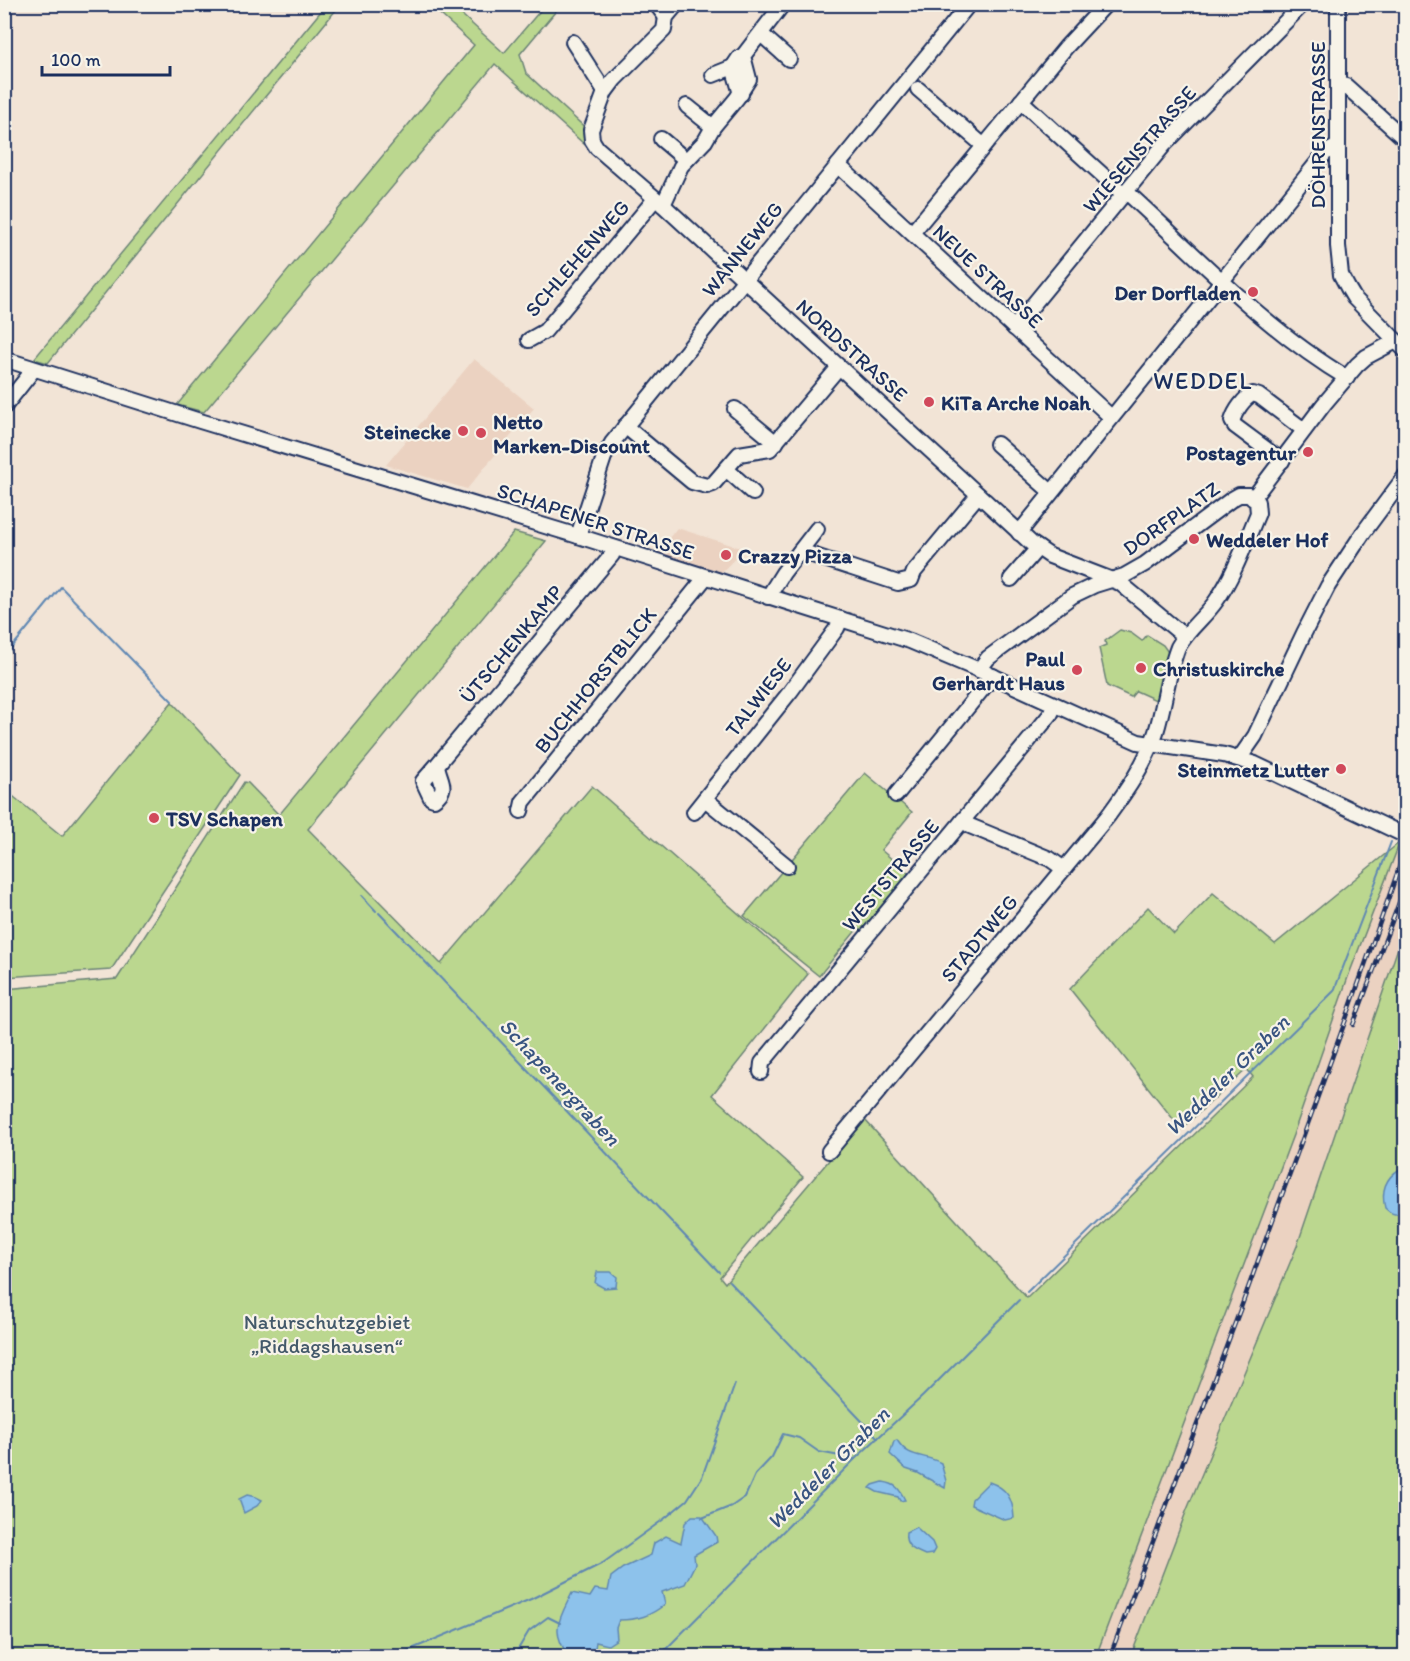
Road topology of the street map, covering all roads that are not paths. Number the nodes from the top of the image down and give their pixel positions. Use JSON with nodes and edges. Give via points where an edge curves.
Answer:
{"nodes":[{"id":1,"x":656,"y":4,"type":"edge"},
{"id":2,"x":677,"y":4,"type":"edge"},
{"id":3,"x":783,"y":4,"type":"edge"},
{"id":4,"x":969,"y":4,"type":"edge"},
{"id":5,"x":1107,"y":4,"type":"edge"},
{"id":6,"x":1304,"y":4,"type":"edge"},
{"id":7,"x":1338,"y":4,"type":"edge"},
{"id":8,"x":666,"y":17,"type":"junction"},
{"id":9,"x":761,"y":34,"type":"junction"},
{"id":10,"x":573,"y":42,"type":"dead end"},
{"id":11,"x":743,"y":56,"type":"junction"},
{"id":12,"x":789,"y":59,"type":"dead end"},
{"id":13,"x":733,"y":68,"type":"junction"},
{"id":14,"x":712,"y":75,"type":"dead end"},
{"id":15,"x":1338,"y":84,"type":"junction"},
{"id":16,"x":918,"y":89,"type":"dead end"},
{"id":17,"x":605,"y":92,"type":"junction"},
{"id":18,"x":741,"y":94,"type":"junction"},
{"id":19,"x":1022,"y":101,"type":"junction"},
{"id":20,"x":687,"y":106,"type":"dead end"},
{"id":21,"x":713,"y":126,"type":"junction"},
{"id":22,"x":661,"y":139,"type":"dead end"},
{"id":23,"x":1406,"y":140,"type":"edge"},
{"id":24,"x":984,"y":146,"type":"junction"},
{"id":25,"x":1338,"y":146,"type":"junction"},
{"id":26,"x":686,"y":160,"type":"junction"},
{"id":27,"x":838,"y":165,"type":"junction"},
{"id":28,"x":1125,"y":193,"type":"junction"},
{"id":29,"x":659,"y":202,"type":"junction"},
{"id":30,"x":912,"y":234,"type":"junction"},
{"id":31,"x":1338,"y":246,"type":"joint"},
{"id":32,"x":1223,"y":280,"type":"junction"},
{"id":33,"x":744,"y":281,"type":"junction"},
{"id":34,"x":1014,"y":328,"type":"junction"},
{"id":35,"x":529,"y":340,"type":"dead end"},
{"id":36,"x":1401,"y":346,"type":"edge"},
{"id":37,"x":4,"y":359,"type":"edge"},
{"id":38,"x":839,"y":367,"type":"junction"},
{"id":39,"x":34,"y":369,"type":"junction"},
{"id":40,"x":1347,"y":378,"type":"junction"},
{"id":41,"x":4,"y":407,"type":"edge"},
{"id":42,"x":735,"y":409,"type":"dead end"},
{"id":43,"x":1111,"y":417,"type":"junction"},
{"id":44,"x":625,"y":426,"type":"junction"},
{"id":45,"x":1304,"y":430,"type":"junction"},
{"id":46,"x":776,"y":443,"type":"junction"},
{"id":47,"x":997,"y":444,"type":"dead end"},
{"id":48,"x":1282,"y":461,"type":"junction"},
{"id":49,"x":726,"y":469,"type":"junction"},
{"id":50,"x":1406,"y":475,"type":"edge"},
{"id":51,"x":1051,"y":492,"type":"junction"},
{"id":52,"x":753,"y":493,"type":"dead end"},
{"id":53,"x":978,"y":495,"type":"junction"},
{"id":54,"x":1254,"y":497,"type":"junction"},
{"id":55,"x":816,"y":529,"type":"dead end"},
{"id":56,"x":1019,"y":533,"type":"junction"},
{"id":57,"x":578,"y":536,"type":"junction"},
{"id":58,"x":614,"y":548,"type":"junction"},
{"id":59,"x":1038,"y":548,"type":"junction"},
{"id":60,"x":800,"y":551,"type":"junction"},
{"id":61,"x":705,"y":578,"type":"junction"},
{"id":62,"x":1011,"y":579,"type":"dead end"},
{"id":63,"x":1113,"y":579,"type":"junction"},
{"id":64,"x":768,"y":597,"type":"junction"},
{"id":65,"x":840,"y":620,"type":"junction"},
{"id":66,"x":1184,"y":636,"type":"junction"},
{"id":67,"x":979,"y":670,"type":"junction"},
{"id":68,"x":993,"y":676,"type":"junction"},
{"id":69,"x":1055,"y":705,"type":"junction"},
{"id":70,"x":1255,"y":736,"type":"junction"},
{"id":71,"x":1151,"y":745,"type":"junction"},
{"id":72,"x":1239,"y":759,"type":"junction"},
{"id":73,"x":1255,"y":764,"type":"junction"},
{"id":74,"x":437,"y":765,"type":"dead end"},
{"id":75,"x":896,"y":795,"type":"dead end"},
{"id":76,"x":705,"y":799,"type":"junction"},
{"id":77,"x":521,"y":811,"type":"dead end"},
{"id":78,"x":694,"y":812,"type":"dead end"},
{"id":79,"x":963,"y":820,"type":"junction"},
{"id":80,"x":1406,"y":836,"type":"edge"},
{"id":81,"x":787,"y":866,"type":"dead end"},
{"id":82,"x":1064,"y":869,"type":"junction"},
{"id":83,"x":761,"y":1072,"type":"dead end"},
{"id":84,"x":829,"y":1151,"type":"dead end"}],
"edges":[{"from":1,"to":8,"type":"street"},
{"from":2,"to":8,"type":"street"},
{"from":3,"to":9,"type":"street"},
{"from":4,"to":27,"type":"street","name":"WANNEWEG"},
{"from":5,"to":19,"type":"street"},
{"from":6,"to":28,"type":"street","name":"WIESENSTRASSE","via":[[1164,145]]},
{"from":7,"to":15,"type":"street","name":"DÖHRENSTRASSE"},
{"from":8,"to":17,"type":"street","via":[[664,30]]},
{"from":9,"to":11,"type":"street"},
{"from":9,"to":12,"type":"street"},
{"from":10,"to":17,"type":"street"},
{"from":11,"to":13,"type":"street"},
{"from":11,"to":18,"type":"street","via":[[750,79]]},
{"from":13,"to":14,"type":"street"},
{"from":13,"to":18,"type":"street"},
{"from":15,"to":23,"type":"street","via":[[1346,86]]},
{"from":15,"to":25,"type":"street","name":"DÖHRENSTRASSE"},
{"from":16,"to":24,"type":"street"},
{"from":17,"to":29,"type":"street","name":"NORDSTRASSE","via":[[591,130],[592,140]]},
{"from":18,"to":21,"type":"street","name":"SCHLEHENWEG"},
{"from":19,"to":24,"type":"street"},
{"from":19,"to":28,"type":"street"},
{"from":20,"to":21,"type":"street"},
{"from":21,"to":26,"type":"street","name":"SCHLEHENWEG","via":[[705,141]]},
{"from":22,"to":26,"type":"street"},
{"from":24,"to":30,"type":"street"},
{"from":25,"to":31,"type":"street","name":"DÖHRENSTRASSE"},
{"from":25,"to":32,"type":"street","via":[[1326,153]]},
{"from":26,"to":29,"type":"street","name":"SCHLEHENWEG"},
{"from":27,"to":30,"type":"street","name":"NEUE STRASSE"},
{"from":27,"to":33,"type":"street","name":"WANNEWEG"},
{"from":28,"to":32,"type":"street"},
{"from":28,"to":34,"type":"street","name":"WIESENSTRASSE"},
{"from":29,"to":33,"type":"street","name":"NORDSTRASSE"},
{"from":29,"to":35,"type":"street","name":"SCHLEHENWEG","via":[[545,331]]},
{"from":30,"to":34,"type":"street","name":"NEUE STRASSE"},
{"from":31,"to":36,"type":"street","name":"DORFPLATZ","via":[[1341,275],[1354,298]]},
{"from":32,"to":40,"type":"street","via":[[1254,311]]},
{"from":32,"to":43,"type":"street"},
{"from":33,"to":38,"type":"street","name":"NORDSTRASSE"},
{"from":33,"to":44,"type":"street","name":"WANNEWEG"},
{"from":34,"to":43,"type":"street","name":"NEUE STRASSE"},
{"from":36,"to":40,"type":"street","name":"DORFPLATZ","via":[[1366,357]]},
{"from":37,"to":39,"type":"street","name":"SCHAPENER STRASSE"},
{"from":38,"to":46,"type":"street"},
{"from":38,"to":53,"type":"street","name":"NORDSTRASSE"},
{"from":39,"to":41,"type":"street"},
{"from":39,"to":57,"type":"street","name":"SCHAPENER STRASSE"},
{"from":40,"to":45,"type":"street","name":"DORFPLATZ"},
{"from":42,"to":46,"type":"street"},
{"from":43,"to":51,"type":"street"},
{"from":44,"to":49,"type":"street","via":[[692,482],[713,484]]},
{"from":44,"to":57,"type":"street","name":"WANNEWEG","via":[[604,457]]},
{"from":45,"to":48,"type":"street","name":"DORFPLATZ"},
{"from":45,"to":48,"type":"street","via":[[1253,394],[1234,415],[1235,426]]},
{"from":46,"to":49,"type":"street","via":[[770,449],[739,454]]},
{"from":47,"to":51,"type":"street"},
{"from":48,"to":54,"type":"street","name":"DORFPLATZ"},
{"from":49,"to":52,"type":"street"},
{"from":50,"to":70,"type":"street","via":[[1328,586]]},
{"from":51,"to":56,"type":"street"},
{"from":53,"to":56,"type":"street","name":"NORDSTRASSE"},
{"from":53,"to":60,"type":"street","via":[[911,580],[898,583]]},
{"from":54,"to":63,"type":"street","name":"DORFPLATZ","via":[[1232,499],[1145,564]]},
{"from":54,"to":66,"type":"street","name":"DORFPLATZ","via":[[1258,513],[1224,589]]},
{"from":55,"to":60,"type":"street"},
{"from":56,"to":59,"type":"street","name":"NORDSTRASSE"},
{"from":57,"to":58,"type":"street","name":"SCHAPENER STRASSE"},
{"from":58,"to":61,"type":"street","name":"SCHAPENER STRASSE"},
{"from":58,"to":74,"type":"street","name":"ÜTSCHENKAMP"},
{"from":59,"to":62,"type":"street"},
{"from":59,"to":63,"type":"street","name":"NORDSTRASSE"},
{"from":60,"to":64,"type":"street"},
{"from":61,"to":64,"type":"street","name":"SCHAPENER STRASSE"},
{"from":61,"to":77,"type":"street","name":"BUCHHORSTBLICK","via":[[523,802]]},
{"from":63,"to":66,"type":"street","name":"NORDSTRASSE"},
{"from":63,"to":67,"type":"street","name":"DORFPLATZ","via":[[1072,596],[988,658]]},
{"from":64,"to":65,"type":"street","name":"SCHAPENER STRASSE"},
{"from":65,"to":67,"type":"street","name":"SCHAPENER STRASSE","via":[[920,645]]},
{"from":65,"to":76,"type":"street","name":"TALWIESE","via":[[790,692]]},
{"from":66,"to":71,"type":"street","name":"STADTWEG","via":[[1174,657]]},
{"from":67,"to":68,"type":"street","name":"SCHAPENER STRASSE"},
{"from":68,"to":69,"type":"street","name":"SCHAPENER STRASSE"},
{"from":68,"to":75,"type":"street"},
{"from":69,"to":71,"type":"street","name":"SCHAPENER STRASSE"},
{"from":69,"to":79,"type":"street","name":"WESTSTRASSE"},
{"from":70,"to":72,"type":"street"},
{"from":70,"to":73,"type":"street"},
{"from":71,"to":72,"type":"street","name":"SCHAPENER STRASSE"},
{"from":71,"to":82,"type":"street","name":"STADTWEG","via":[[1115,806]]},
{"from":72,"to":73,"type":"street","name":"SCHAPENER STRASSE"},
{"from":73,"to":80,"type":"street","name":"SCHAPENER STRASSE"},
{"from":76,"to":78,"type":"street","name":"TALWIESE"},
{"from":76,"to":81,"type":"street"},
{"from":79,"to":82,"type":"street"},
{"from":79,"to":83,"type":"street","name":"WESTSTRASSE","via":[[762,1063]]},
{"from":82,"to":84,"type":"street","name":"STADTWEG"}]}
